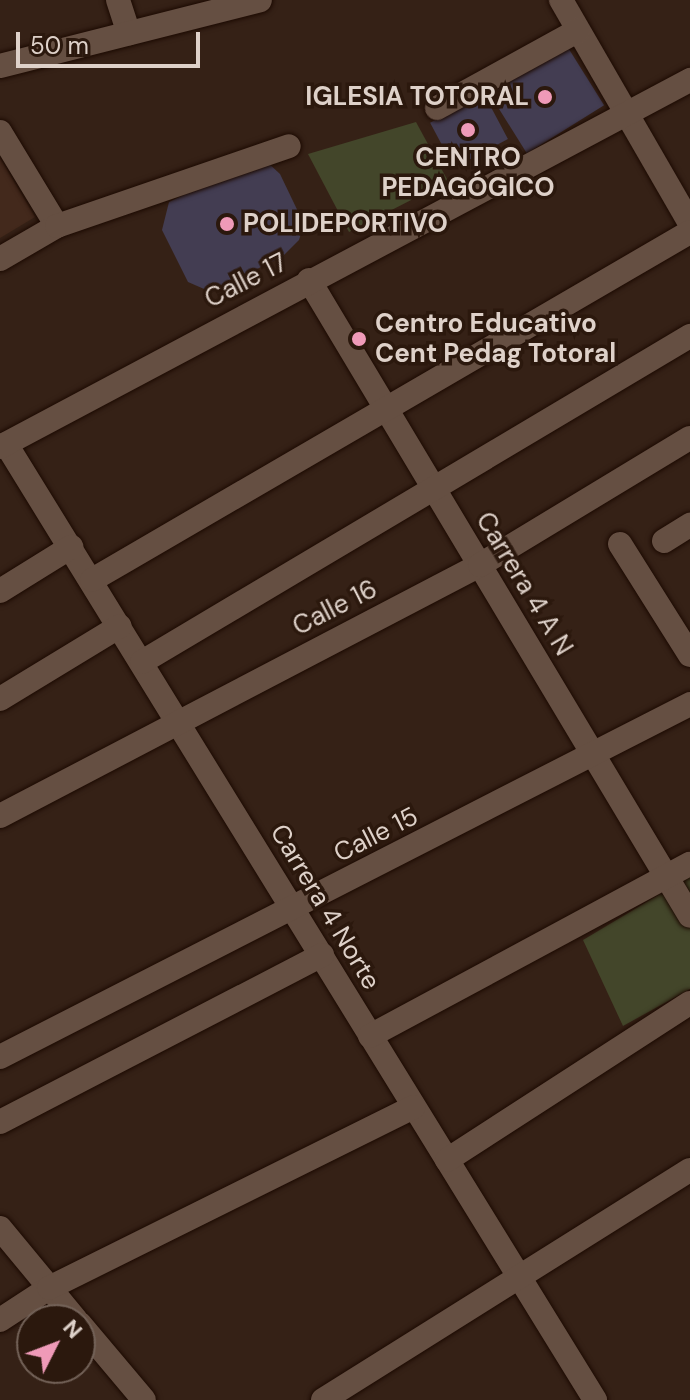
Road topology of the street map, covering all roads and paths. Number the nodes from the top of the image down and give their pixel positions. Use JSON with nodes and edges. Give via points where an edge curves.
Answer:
{"nodes":[{"id":1,"x":118,"y":0,"type":"edge"},
{"id":2,"x":260,"y":0,"type":"edge"},
{"id":3,"x":561,"y":0,"type":"edge"},
{"id":4,"x":222,"y":4,"type":"edge"},
{"id":5,"x":577,"y":31,"type":"junction"},
{"id":6,"x":129,"y":33,"type":"junction"},
{"id":7,"x":0,"y":66,"type":"edge"},
{"id":8,"x":690,"y":80,"type":"edge"},
{"id":9,"x":437,"y":108,"type":"dead end"},
{"id":10,"x":627,"y":115,"type":"junction"},
{"id":11,"x":0,"y":132,"type":"edge"},
{"id":12,"x":289,"y":146,"type":"dead end"},
{"id":13,"x":680,"y":184,"type":"edge"},
{"id":14,"x":690,"y":223,"type":"edge"},
{"id":15,"x":57,"y":226,"type":"junction"},
{"id":16,"x":690,"y":232,"type":"edge"},
{"id":17,"x":0,"y":259,"type":"edge"},
{"id":18,"x":309,"y":280,"type":"junction"},
{"id":19,"x":690,"y":336,"type":"edge"},
{"id":20,"x":388,"y":412,"type":"junction"},
{"id":21,"x":690,"y":438,"type":"edge"},
{"id":22,"x":3,"y":446,"type":"edge"},
{"id":23,"x":436,"y":491,"type":"junction"},
{"id":24,"x":690,"y":525,"type":"edge"},
{"id":25,"x":664,"y":541,"type":"dead end"},
{"id":26,"x":620,"y":544,"type":"dead end"},
{"id":27,"x":71,"y":547,"type":"junction"},
{"id":28,"x":480,"y":565,"type":"junction"},
{"id":29,"x":92,"y":580,"type":"junction"},
{"id":30,"x":0,"y":591,"type":"edge"},
{"id":31,"x":120,"y":626,"type":"junction"},
{"id":32,"x":690,"y":655,"type":"edge"},
{"id":33,"x":142,"y":662,"type":"junction"},
{"id":34,"x":0,"y":699,"type":"edge"},
{"id":35,"x":690,"y":704,"type":"edge"},
{"id":36,"x":178,"y":720,"type":"junction"},
{"id":37,"x":594,"y":756,"type":"junction"},
{"id":38,"x":0,"y":816,"type":"edge"},
{"id":39,"x":690,"y":864,"type":"edge"},
{"id":40,"x":666,"y":876,"type":"junction"},
{"id":41,"x":294,"y":908,"type":"junction"},
{"id":42,"x":690,"y":916,"type":"edge"},
{"id":43,"x":322,"y":955,"type":"junction"},
{"id":44,"x":690,"y":1003,"type":"edge"},
{"id":45,"x":370,"y":1036,"type":"junction"},
{"id":46,"x":0,"y":1057,"type":"edge"},
{"id":47,"x":414,"y":1107,"type":"junction"},
{"id":48,"x":0,"y":1122,"type":"edge"},
{"id":49,"x":447,"y":1160,"type":"junction"},
{"id":50,"x":690,"y":1170,"type":"edge"},
{"id":51,"x":0,"y":1228,"type":"edge"},
{"id":52,"x":518,"y":1277,"type":"junction"},
{"id":53,"x":49,"y":1288,"type":"junction"},
{"id":54,"x":63,"y":1304,"type":"edge"},
{"id":55,"x":0,"y":1320,"type":"edge"},
{"id":56,"x":96,"y":1343,"type":"edge"},
{"id":57,"x":144,"y":1400,"type":"edge"},
{"id":58,"x":323,"y":1400,"type":"edge"},
{"id":59,"x":595,"y":1400,"type":"edge"}],
"edges":[{"from":1,"to":6,"type":"street"},
{"from":2,"to":4,"type":"street"},
{"from":3,"to":5,"type":"street"},
{"from":4,"to":6,"type":"street"},
{"from":5,"to":9,"type":"street"},
{"from":5,"to":10,"type":"street"},
{"from":6,"to":7,"type":"street"},
{"from":8,"to":10,"type":"street","name":"Calle 17"},
{"from":10,"to":13,"type":"street"},
{"from":10,"to":18,"type":"street","name":"Calle 17"},
{"from":11,"to":15,"type":"street"},
{"from":12,"to":15,"type":"street"},
{"from":13,"to":14,"type":"street"},
{"from":15,"to":17,"type":"street"},
{"from":16,"to":20,"type":"street"},
{"from":18,"to":20,"type":"street","name":"Carrera 4 A N"},
{"from":18,"to":22,"type":"street","name":"Calle 17"},
{"from":19,"to":23,"type":"street"},
{"from":20,"to":23,"type":"street","name":"Carrera 4 A N"},
{"from":20,"to":29,"type":"street"},
{"from":21,"to":28,"type":"street","name":"Calle 16"},
{"from":22,"to":27,"type":"street","name":"Carrera 4 Norte"},
{"from":23,"to":28,"type":"street","name":"Carrera 4 A N"},
{"from":23,"to":33,"type":"street"},
{"from":24,"to":25,"type":"street"},
{"from":26,"to":32,"type":"street"},
{"from":27,"to":29,"type":"street","name":"Carrera 4 Norte"},
{"from":27,"to":30,"type":"street"},
{"from":28,"to":36,"type":"street","name":"Calle 16"},
{"from":28,"to":37,"type":"street","name":"Carrera 4 A N"},
{"from":29,"to":31,"type":"street","name":"Carrera 4 Norte"},
{"from":31,"to":33,"type":"street","name":"Carrera 4 Norte"},
{"from":31,"to":34,"type":"street"},
{"from":33,"to":36,"type":"street","name":"Carrera 4 Norte"},
{"from":35,"to":37,"type":"street","name":"Calle 15"},
{"from":36,"to":38,"type":"street","name":"Calle 16"},
{"from":36,"to":41,"type":"street","name":"Carrera 4 Norte"},
{"from":37,"to":40,"type":"street","name":"Carrera 4 A N"},
{"from":37,"to":41,"type":"street","name":"Calle 15"},
{"from":39,"to":40,"type":"street"},
{"from":40,"to":42,"type":"street","name":"Carrera 4 A N"},
{"from":40,"to":45,"type":"street"},
{"from":41,"to":43,"type":"street","name":"Carrera 4 Norte"},
{"from":41,"to":46,"type":"street","name":"Calle 15"},
{"from":43,"to":45,"type":"street","name":"Carrera 4 Norte"},
{"from":43,"to":48,"type":"street"},
{"from":44,"to":49,"type":"street"},
{"from":45,"to":47,"type":"street","name":"Carrera 4 Norte"},
{"from":47,"to":49,"type":"street","name":"Carrera 4 Norte"},
{"from":47,"to":53,"type":"street"},
{"from":49,"to":52,"type":"street","name":"Carrera 4 Norte"},
{"from":50,"to":52,"type":"street"},
{"from":51,"to":53,"type":"street"},
{"from":52,"to":58,"type":"street"},
{"from":52,"to":59,"type":"street","name":"Carrera 4 Norte"},
{"from":53,"to":54,"type":"street"},
{"from":53,"to":55,"type":"street"},
{"from":56,"to":57,"type":"street"}]}
